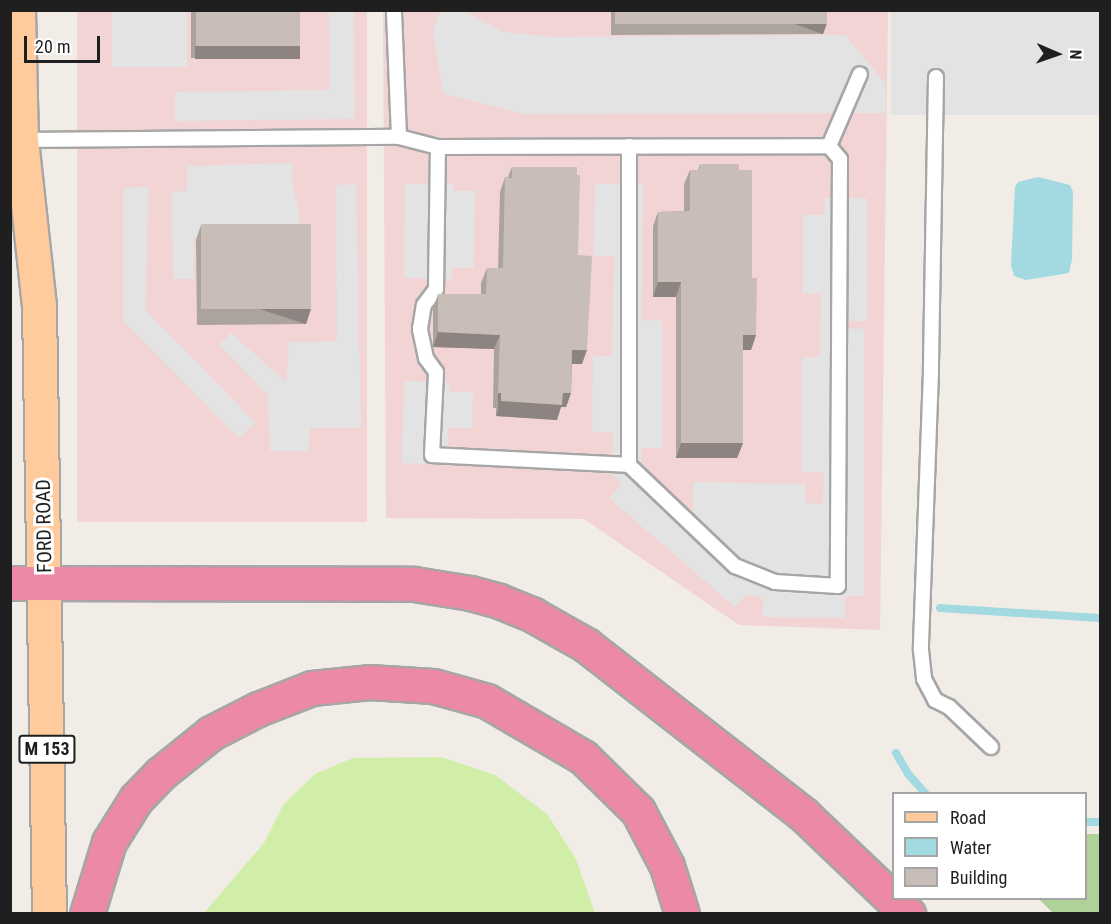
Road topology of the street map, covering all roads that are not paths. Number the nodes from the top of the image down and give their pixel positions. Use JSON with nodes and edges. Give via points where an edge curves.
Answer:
{"nodes":[{"id":1,"x":18,"y":10,"type":"edge"},
{"id":2,"x":394,"y":10,"type":"edge"},
{"id":3,"x":860,"y":74,"type":"dead end"},
{"id":4,"x":936,"y":77,"type":"dead end"},
{"id":5,"x":15,"y":84,"type":"edge"},
{"id":6,"x":17,"y":129,"type":"edge"},
{"id":7,"x":399,"y":137,"type":"junction"},
{"id":8,"x":630,"y":146,"type":"junction"},
{"id":9,"x":829,"y":146,"type":"junction"},
{"id":10,"x":438,"y":147,"type":"junction"},
{"id":11,"x":10,"y":203,"type":"edge"},
{"id":12,"x":629,"y":465,"type":"junction"},
{"id":13,"x":10,"y":584,"type":"edge"},
{"id":14,"x":45,"y":584,"type":"junction"},
{"id":15,"x":991,"y":747,"type":"dead end"},
{"id":16,"x":892,"y":899,"type":"edge"},
{"id":17,"x":893,"y":900,"type":"edge"},
{"id":18,"x":49,"y":914,"type":"edge"},
{"id":19,"x":87,"y":914,"type":"edge"},
{"id":20,"x":682,"y":914,"type":"edge"},
{"id":21,"x":908,"y":914,"type":"edge"}],
"edges":[{"from":1,"to":5,"type":"main road","name":"FORD ROAD","number":"M 153"},
{"from":2,"to":7,"type":"lane"},
{"from":3,"to":9,"type":"lane"},
{"from":4,"to":15,"type":"lane","via":[[921,650],[924,679],[935,700],[949,707]]},
{"from":5,"to":6,"type":"main road","name":"FORD ROAD","number":"M 153"},
{"from":6,"to":7,"type":"lane"},
{"from":6,"to":11,"type":"main road","name":"FORD ROAD","number":"M 153"},
{"from":6,"to":14,"type":"main road","name":"FORD ROAD","number":"M 153","via":[[39,306]]},
{"from":7,"to":10,"type":"lane"},
{"from":8,"to":9,"type":"lane"},
{"from":8,"to":10,"type":"lane"},
{"from":8,"to":12,"type":"lane"},
{"from":9,"to":12,"type":"lane","via":[[840,159],[838,586],[775,582],[735,566]]},
{"from":10,"to":12,"type":"lane","via":[[436,289],[424,306],[420,330],[426,358],[436,372],[432,455]]},
{"from":13,"to":14,"type":"highway"},
{"from":14,"to":16,"type":"highway","via":[[414,584],[500,602],[560,628],[638,684],[804,815]]},
{"from":14,"to":18,"type":"main road","name":"FORD ROAD","number":"M 153"},
{"from":17,"to":21,"type":"highway"},
{"from":19,"to":20,"type":"highway","via":[[109,842],[136,799],[185,753],[211,733],[269,704],[312,688],[369,682],[433,686],[488,701],[583,757],[638,811],[666,866]]}]}
